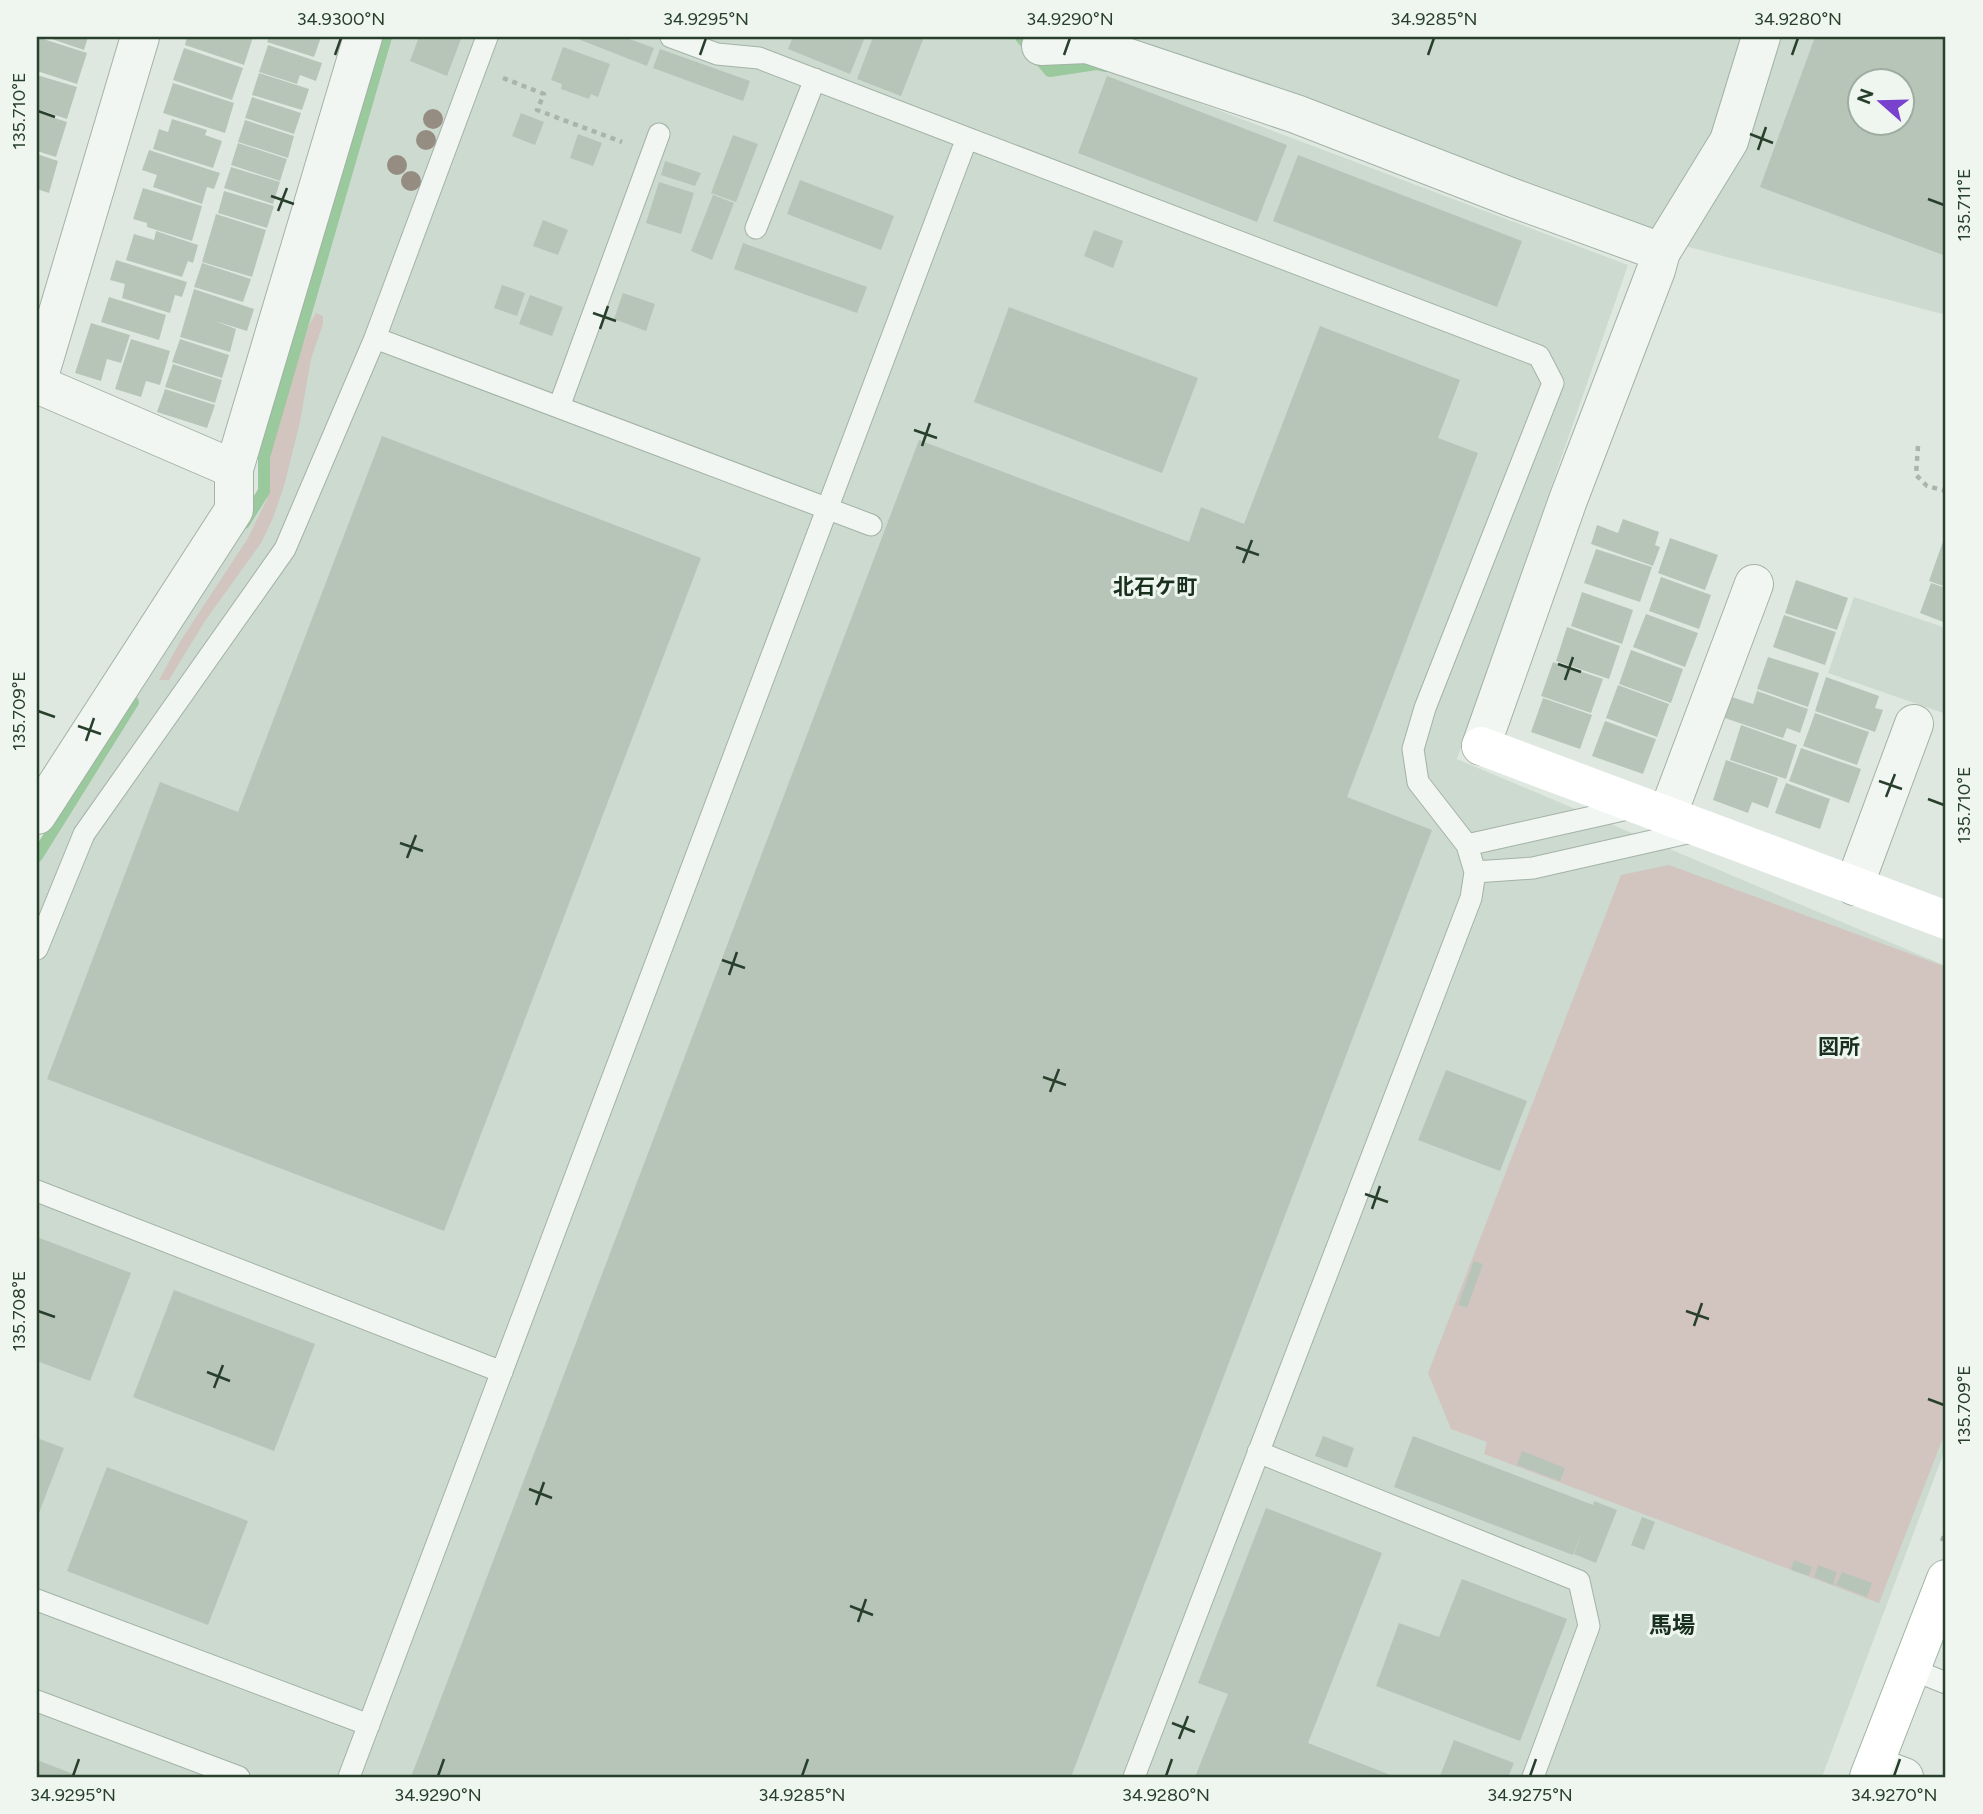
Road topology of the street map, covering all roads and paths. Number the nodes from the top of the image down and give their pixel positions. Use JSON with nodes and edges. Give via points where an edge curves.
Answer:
{"nodes":[{"id":1,"x":140,"y":37,"type":"edge"},
{"id":2,"x":363,"y":37,"type":"edge"},
{"id":3,"x":487,"y":37,"type":"edge"},
{"id":4,"x":671,"y":37,"type":"edge"},
{"id":5,"x":1761,"y":37,"type":"edge"},
{"id":6,"x":1041,"y":46,"type":"dead end"},
{"id":7,"x":476,"y":68,"type":"junction"},
{"id":8,"x":815,"y":79,"type":"junction"},
{"id":9,"x":967,"y":138,"type":"junction"},
{"id":10,"x":656,"y":144,"type":"joint"},
{"id":11,"x":756,"y":228,"type":"dead end"},
{"id":12,"x":1659,"y":259,"type":"junction"},
{"id":13,"x":374,"y":338,"type":"junction"},
{"id":14,"x":37,"y":384,"type":"edge"},
{"id":15,"x":559,"y":407,"type":"junction"},
{"id":16,"x":1918,"y":446,"type":"dead end"},
{"id":17,"x":234,"y":469,"type":"junction"},
{"id":18,"x":1946,"y":491,"type":"edge"},
{"id":19,"x":827,"y":508,"type":"junction"},
{"id":20,"x":871,"y":525,"type":"dead end"},
{"id":21,"x":1754,"y":584,"type":"dead end"},
{"id":22,"x":1914,"y":724,"type":"dead end"},
{"id":23,"x":1654,"y":811,"type":"junction"},
{"id":24,"x":37,"y":815,"type":"edge"},
{"id":25,"x":1704,"y":830,"type":"junction"},
{"id":26,"x":1467,"y":845,"type":"junction"},
{"id":27,"x":1475,"y":872,"type":"junction"},
{"id":28,"x":1854,"y":886,"type":"junction"},
{"id":29,"x":1946,"y":920,"type":"edge"},
{"id":30,"x":37,"y":949,"type":"edge"},
{"id":31,"x":37,"y":1191,"type":"edge"},
{"id":32,"x":502,"y":1372,"type":"junction"},
{"id":33,"x":1258,"y":1452,"type":"junction"},
{"id":34,"x":1946,"y":1579,"type":"edge"},
{"id":35,"x":37,"y":1600,"type":"edge"},
{"id":36,"x":1912,"y":1669,"type":"junction"},
{"id":37,"x":1946,"y":1682,"type":"edge"},
{"id":38,"x":37,"y":1701,"type":"edge"},
{"id":39,"x":369,"y":1725,"type":"junction"},
{"id":40,"x":1882,"y":1774,"type":"edge"},
{"id":41,"x":239,"y":1777,"type":"edge"},
{"id":42,"x":349,"y":1777,"type":"edge"},
{"id":43,"x":1134,"y":1777,"type":"edge"},
{"id":44,"x":1533,"y":1777,"type":"edge"}],
"edges":[{"from":1,"to":14,"type":"street"},
{"from":2,"to":17,"type":"street"},
{"from":3,"to":7,"type":"lane"},
{"from":4,"to":8,"type":"lane","via":[[718,54],[759,58]]},
{"from":5,"to":12,"type":"street","via":[[1729,141]]},
{"from":6,"to":12,"type":"street","via":[[1087,44],[1296,114]]},
{"from":7,"to":10,"type":"path","via":[[544,94],[537,110]]},
{"from":7,"to":13,"type":"lane"},
{"from":8,"to":9,"type":"lane"},
{"from":8,"to":11,"type":"lane"},
{"from":9,"to":19,"type":"lane"},
{"from":9,"to":26,"type":"lane","via":[[1539,356],[1553,383],[1413,749],[1418,782]]},
{"from":10,"to":15,"type":"lane"},
{"from":12,"to":23,"type":"street","via":[[1481,747]]},
{"from":13,"to":15,"type":"lane"},
{"from":13,"to":30,"type":"lane","via":[[285,549],[84,834]]},
{"from":14,"to":17,"type":"street"},
{"from":15,"to":19,"type":"lane"},
{"from":16,"to":18,"type":"path","via":[[1916,475],[1927,486]]},
{"from":17,"to":24,"type":"street","via":[[234,510]]},
{"from":19,"to":20,"type":"lane"},
{"from":19,"to":32,"type":"lane"},
{"from":21,"to":23,"type":"street"},
{"from":22,"to":28,"type":"street"},
{"from":23,"to":25,"type":"street"},
{"from":23,"to":26,"type":"lane"},
{"from":25,"to":27,"type":"lane","via":[[1533,869]]},
{"from":25,"to":28,"type":"street"},
{"from":26,"to":27,"type":"lane"},
{"from":27,"to":33,"type":"lane","via":[[1471,898]]},
{"from":28,"to":29,"type":"street"},
{"from":31,"to":32,"type":"lane"},
{"from":32,"to":39,"type":"lane"},
{"from":33,"to":43,"type":"lane"},
{"from":33,"to":44,"type":"lane","via":[[1579,1580],[1589,1626]]},
{"from":34,"to":36,"type":"street"},
{"from":35,"to":39,"type":"lane"},
{"from":36,"to":37,"type":"lane"},
{"from":36,"to":40,"type":"street"},
{"from":38,"to":41,"type":"lane"},
{"from":39,"to":42,"type":"lane"}]}
